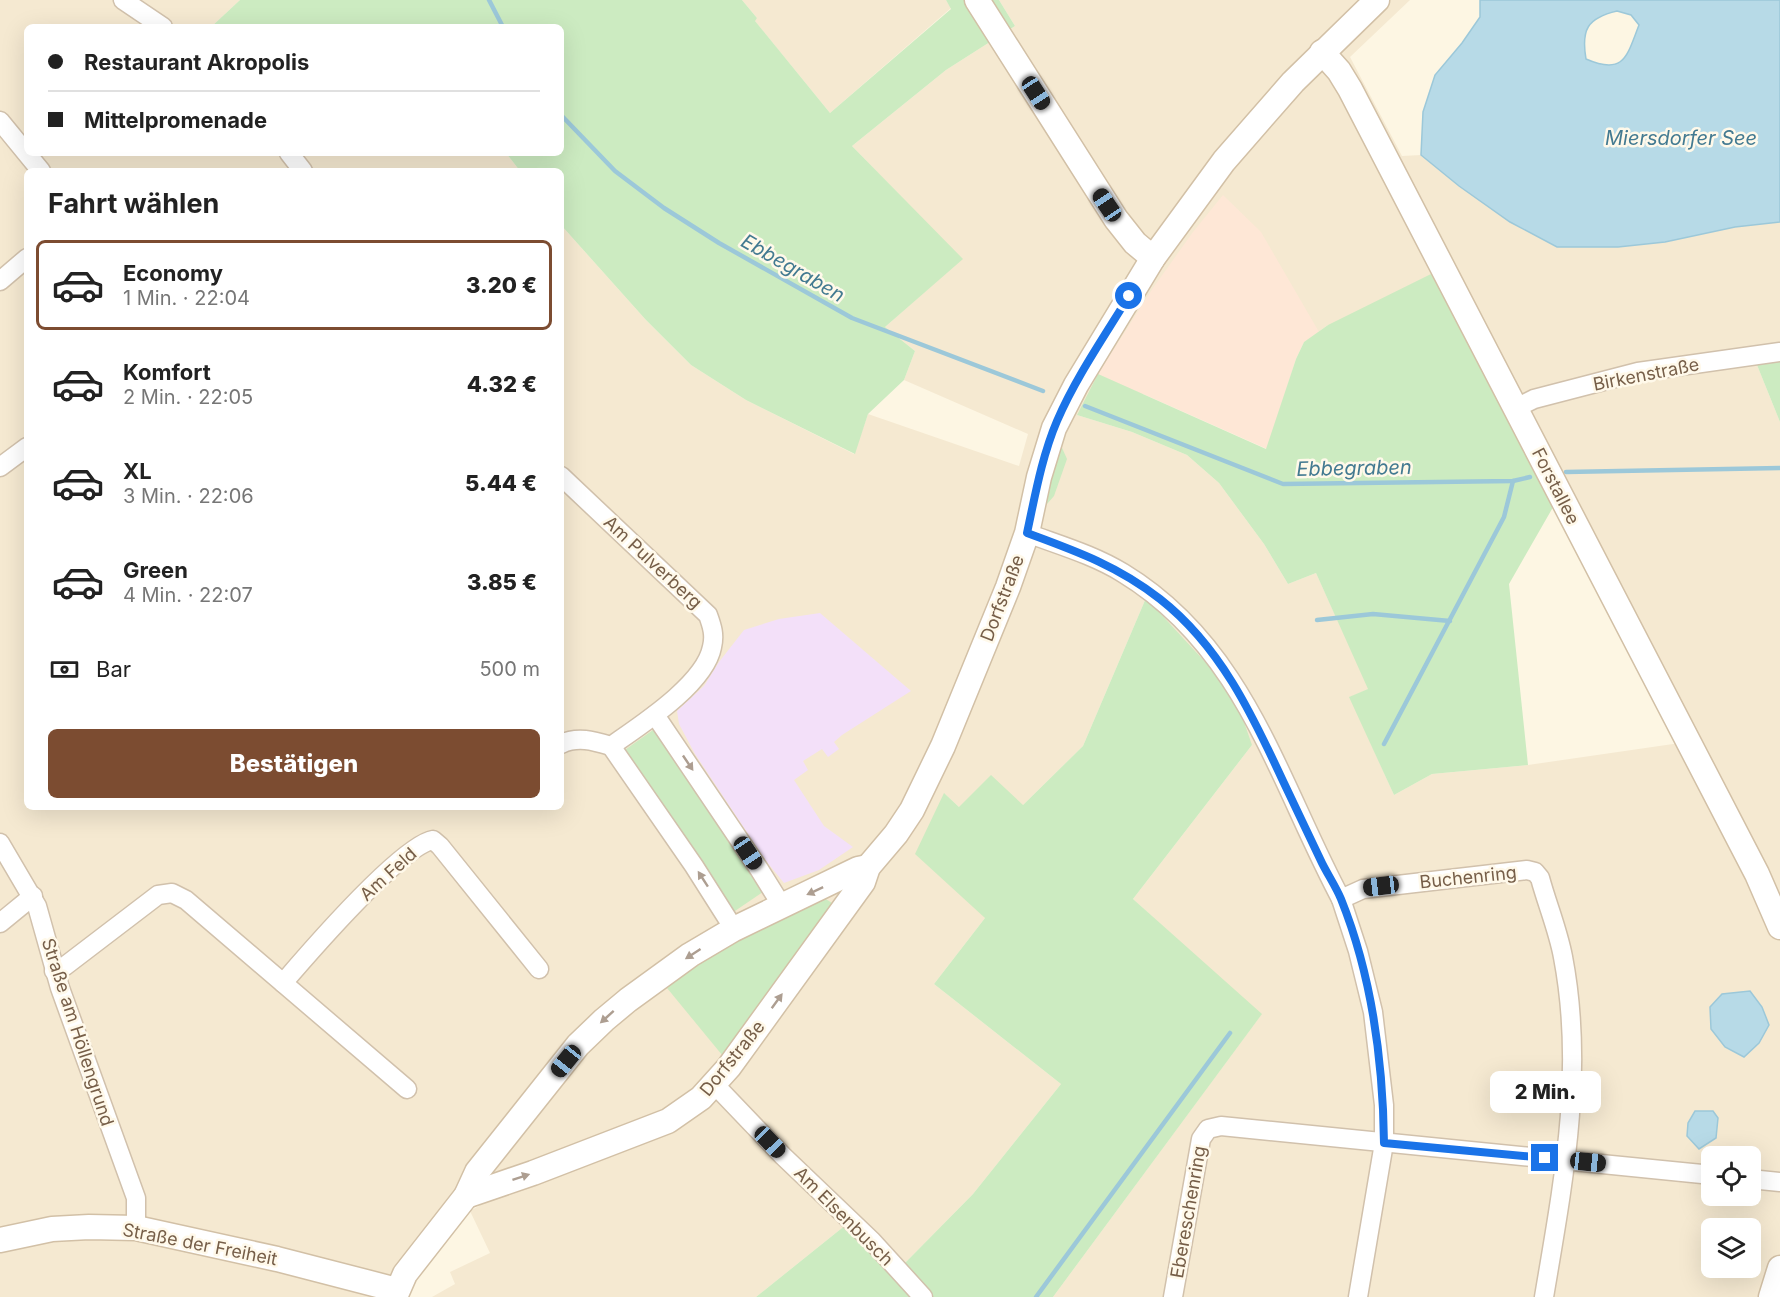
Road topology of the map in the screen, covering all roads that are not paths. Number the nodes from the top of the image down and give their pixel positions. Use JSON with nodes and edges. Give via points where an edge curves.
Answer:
{"nodes":[{"id":1,"x":123,"y":0,"type":"edge"},
{"id":2,"x":978,"y":0,"type":"edge"},
{"id":3,"x":1377,"y":0,"type":"edge"},
{"id":4,"x":159,"y":24,"type":"edge"},
{"id":5,"x":1322,"y":52,"type":"junction"},
{"id":6,"x":0,"y":121,"type":"edge"},
{"id":7,"x":24,"y":151,"type":"edge"},
{"id":8,"x":28,"y":156,"type":"edge"},
{"id":9,"x":291,"y":156,"type":"edge"},
{"id":10,"x":38,"y":168,"type":"edge"},
{"id":11,"x":301,"y":168,"type":"edge"},
{"id":12,"x":1154,"y":258,"type":"junction"},
{"id":13,"x":24,"y":261,"type":"edge"},
{"id":14,"x":0,"y":281,"type":"edge"},
{"id":15,"x":1780,"y":352,"type":"edge"},
{"id":16,"x":1516,"y":408,"type":"junction"},
{"id":17,"x":24,"y":449,"type":"edge"},
{"id":18,"x":0,"y":467,"type":"edge"},
{"id":19,"x":564,"y":479,"type":"edge"},
{"id":20,"x":1027,"y":533,"type":"junction"},
{"id":21,"x":655,"y":715,"type":"junction"},
{"id":22,"x":564,"y":743,"type":"edge"},
{"id":23,"x":611,"y":746,"type":"junction"},
{"id":24,"x":0,"y":843,"type":"edge"},
{"id":25,"x":868,"y":867,"type":"junction"},
{"id":26,"x":33,"y":896,"type":"junction"},
{"id":27,"x":1341,"y":899,"type":"junction"},
{"id":28,"x":782,"y":906,"type":"junction"},
{"id":29,"x":0,"y":923,"type":"edge"},
{"id":30,"x":1780,"y":927,"type":"edge"},
{"id":31,"x":734,"y":929,"type":"junction"},
{"id":32,"x":539,"y":969,"type":"dead end"},
{"id":33,"x":54,"y":971,"type":"junction"},
{"id":34,"x":283,"y":983,"type":"junction"},
{"id":35,"x":715,"y":1085,"type":"junction"},
{"id":36,"x":407,"y":1089,"type":"dead end"},
{"id":37,"x":1384,"y":1143,"type":"junction"},
{"id":38,"x":1567,"y":1160,"type":"junction"},
{"id":39,"x":1701,"y":1174,"type":"edge"},
{"id":40,"x":1761,"y":1180,"type":"edge"},
{"id":41,"x":1780,"y":1182,"type":"edge"},
{"id":42,"x":466,"y":1196,"type":"junction"},
{"id":43,"x":136,"y":1228,"type":"junction"},
{"id":44,"x":0,"y":1240,"type":"edge"},
{"id":45,"x":1780,"y":1268,"type":"edge"},
{"id":46,"x":396,"y":1293,"type":"edge"},
{"id":47,"x":923,"y":1297,"type":"edge"},
{"id":48,"x":1173,"y":1297,"type":"edge"},
{"id":49,"x":1358,"y":1297,"type":"edge"},
{"id":50,"x":1544,"y":1297,"type":"edge"},
{"id":51,"x":1771,"y":1297,"type":"edge"}],
"edges":[{"from":1,"to":4,"type":"street"},
{"from":2,"to":12,"type":"main road","via":[[1116,219],[1135,243]]},
{"from":3,"to":5,"type":"main road","name":"Dorfstraße"},
{"from":5,"to":12,"type":"main road","name":"Dorfstraße","via":[[1245,135]]},
{"from":5,"to":16,"type":"main road","name":"Forstallee","via":[[1350,89]]},
{"from":6,"to":7,"type":"street"},
{"from":8,"to":10,"type":"street"},
{"from":9,"to":11,"type":"street"},
{"from":12,"to":20,"type":"main road","name":"Dorfstraße","via":[[1061,412],[1039,477]]},
{"from":13,"to":14,"type":"street"},
{"from":15,"to":16,"type":"street","name":"Birkenstraße","via":[[1638,372],[1534,399]]},
{"from":16,"to":30,"type":"main road","name":"Forstallee","via":[[1757,874]]},
{"from":17,"to":18,"type":"street"},
{"from":19,"to":21,"type":"street","name":"Am Pulverberg","via":[[708,615],[714,632],[712,649],[702,668]]},
{"from":20,"to":25,"type":"main road","name":"Dorfstraße","via":[[929,777],[904,823]]},
{"from":20,"to":27,"type":"street","via":[[1103,562],[1128,576],[1161,600],[1217,658],[1247,704]]},
{"from":21,"to":23,"type":"street","name":"Am Pulverberg"},
{"from":21,"to":28,"type":"street","one_way":true},
{"from":22,"to":23,"type":"street","via":[[589,740]]},
{"from":31,"to":23,"type":"street","one_way":true},
{"from":24,"to":26,"type":"street","name":"Straße am Höllengrund"},
{"from":25,"to":28,"type":"main road","name":"Dorfstraße","one_way":true},
{"from":35,"to":25,"type":"main road","name":"Dorfstraße","one_way":true,"via":[[858,890]]},
{"from":26,"to":29,"type":"street"},
{"from":26,"to":33,"type":"street","name":"Straße am Höllengrund"},
{"from":27,"to":37,"type":"street","via":[[1373,1012],[1384,1105]]},
{"from":27,"to":38,"type":"street","name":"Buchenring","via":[[1363,889],[1527,870],[1540,878],[1567,985],[1572,1059]]},
{"from":28,"to":31,"type":"main road","name":"Dorfstraße"},
{"from":31,"to":42,"type":"main road","name":"Dorfstraße","one_way":true,"via":[[628,1000],[578,1045],[477,1172]]},
{"from":32,"to":34,"type":"street","name":"Am Feld","via":[[433,840],[425,842],[391,870]]},
{"from":33,"to":34,"type":"street","via":[[158,895],[172,893],[186,900]]},
{"from":33,"to":43,"type":"street","name":"Straße am Höllengrund","via":[[136,1198]]},
{"from":34,"to":36,"type":"street"},
{"from":42,"to":35,"type":"main road","name":"Dorfstraße","one_way":true,"via":[[668,1121]]},
{"from":35,"to":47,"type":"street","name":"Am Elsenbusch"},
{"from":37,"to":38,"type":"street"},
{"from":37,"to":48,"type":"street","name":"Ebereschenring","via":[[1221,1126],[1208,1129],[1201,1139]]},
{"from":37,"to":49,"type":"street"},
{"from":38,"to":39,"type":"street"},
{"from":38,"to":50,"type":"street","name":"Buchenring"},
{"from":40,"to":41,"type":"street"},
{"from":42,"to":46,"type":"main road","name":"Dorfstraße","via":[[405,1274]]},
{"from":43,"to":44,"type":"main road","name":"Straße der Freiheit","via":[[52,1229]]},
{"from":43,"to":46,"type":"main road","name":"Straße der Freiheit","via":[[277,1259]]},
{"from":45,"to":51,"type":"main road"}]}
